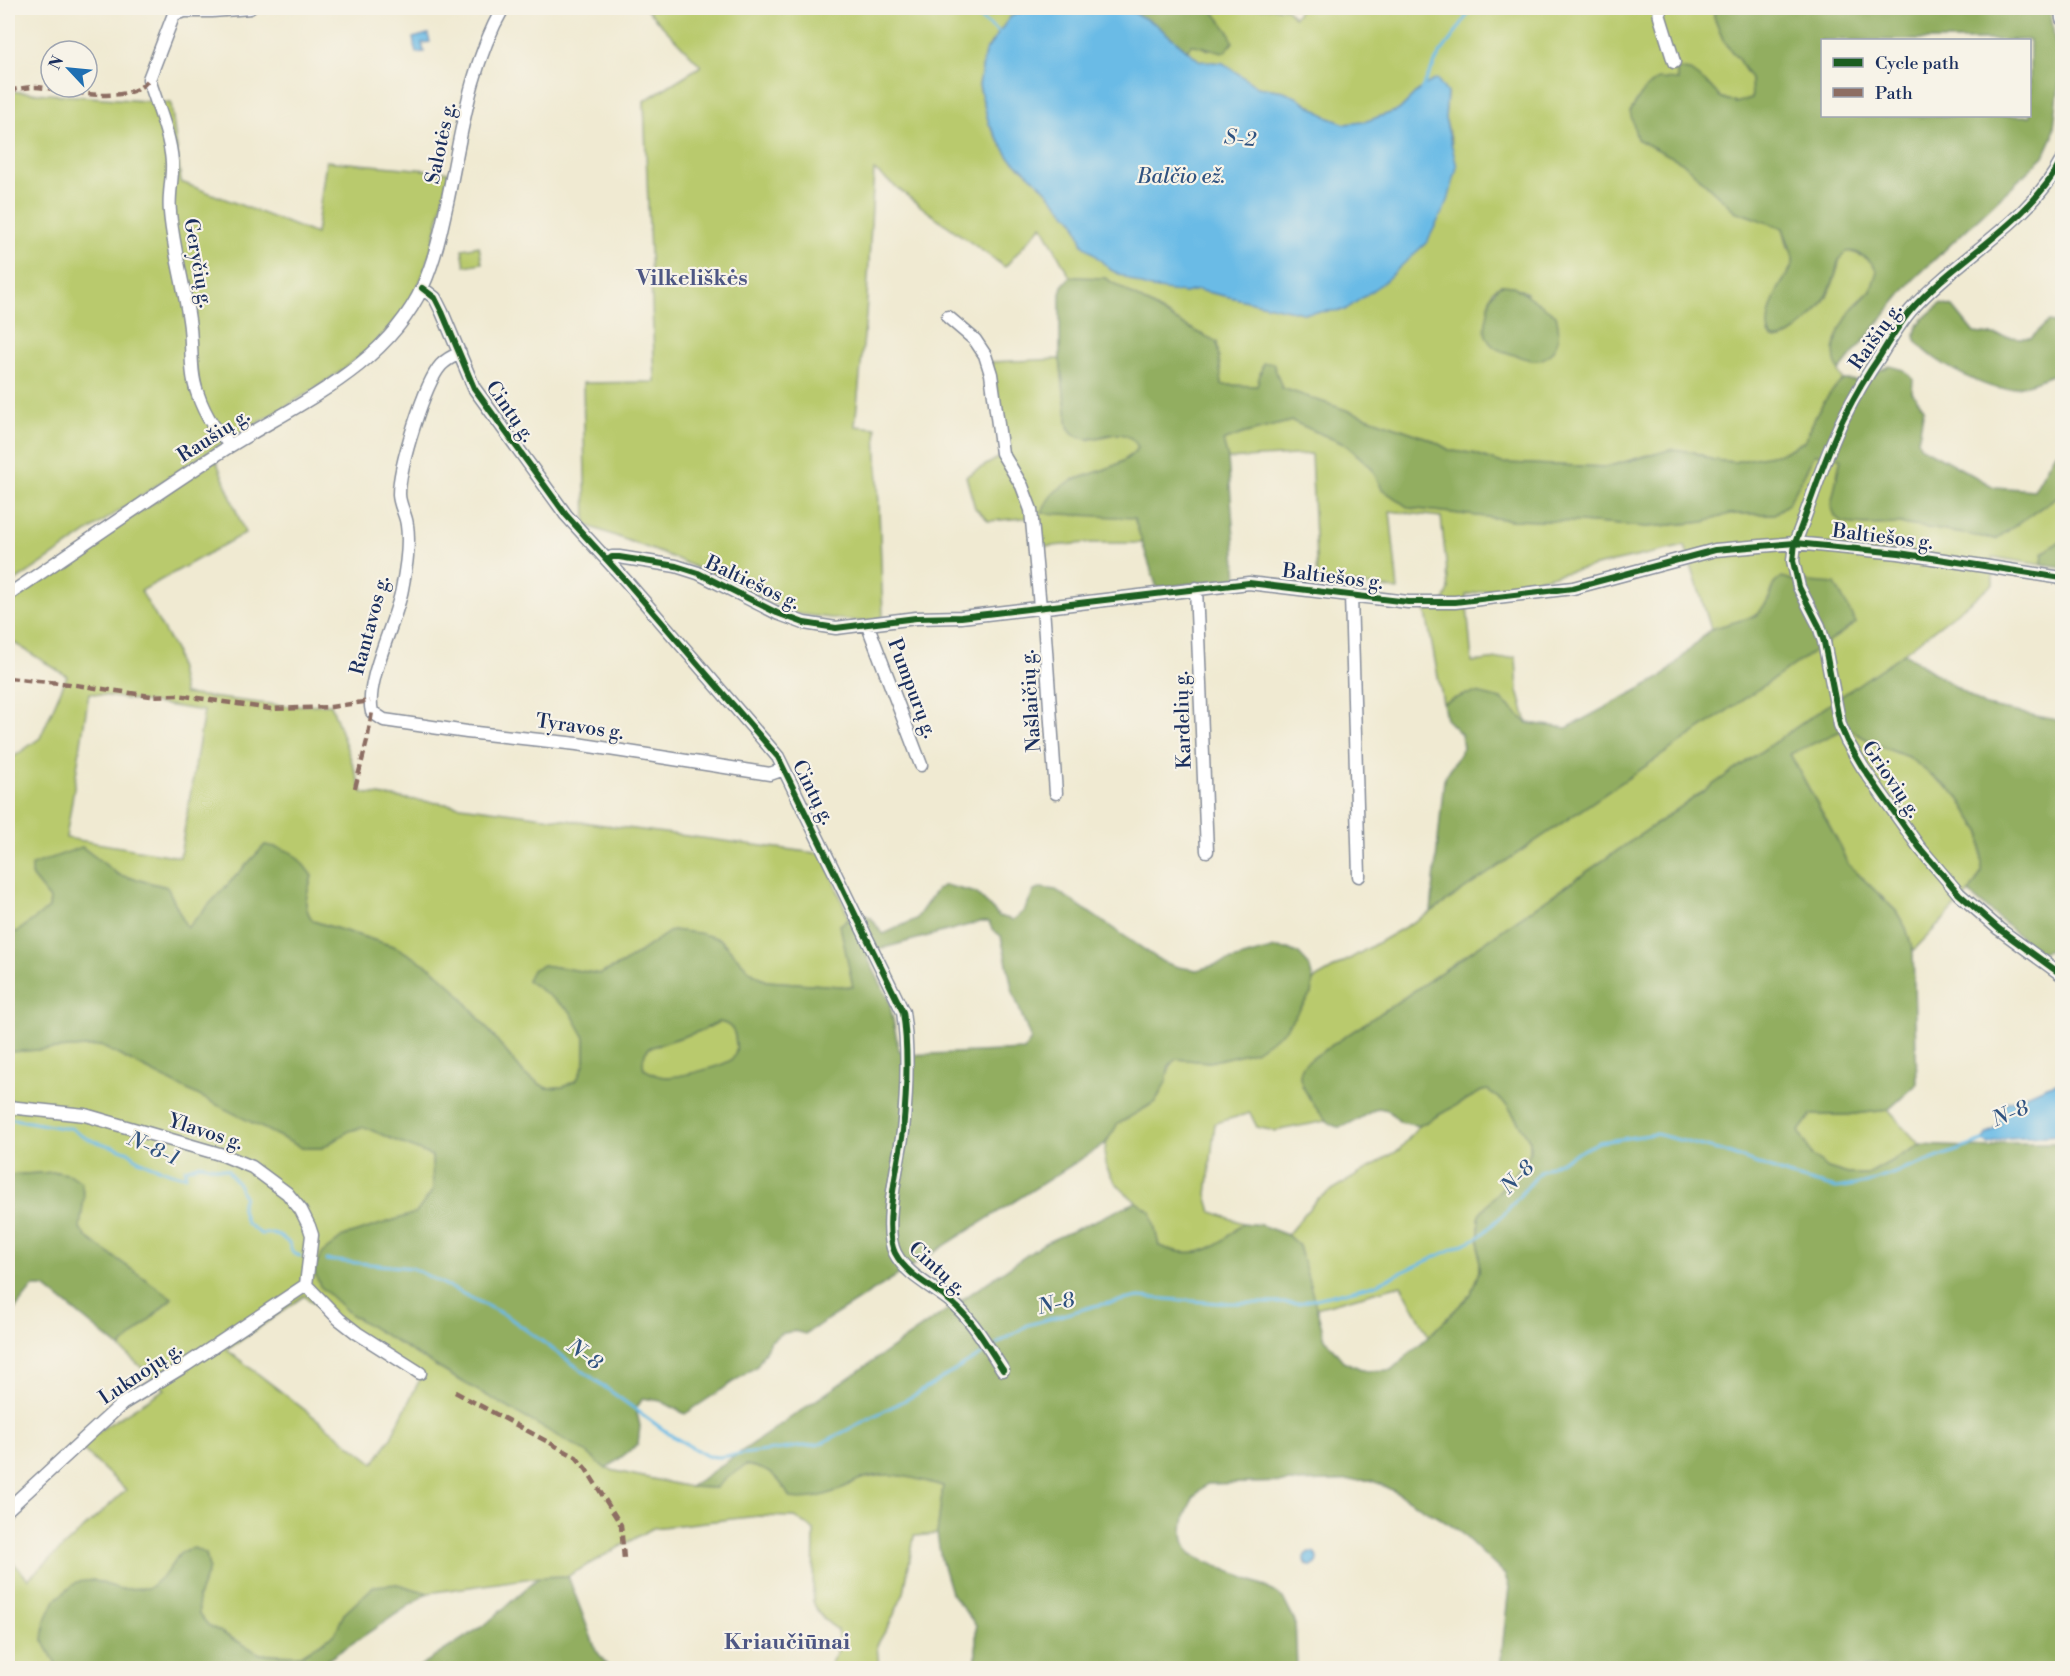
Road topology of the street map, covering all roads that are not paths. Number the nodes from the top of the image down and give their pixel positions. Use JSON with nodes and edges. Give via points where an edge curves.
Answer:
{"nodes":[{"id":1,"x":250,"y":8,"type":"edge"},
{"id":2,"x":503,"y":8,"type":"edge"},
{"id":3,"x":1659,"y":8,"type":"edge"},
{"id":4,"x":2061,"y":8,"type":"edge"},
{"id":5,"x":2062,"y":19,"type":"edge"},
{"id":6,"x":1674,"y":62,"type":"dead end"},
{"id":7,"x":2062,"y":160,"type":"edge"},
{"id":8,"x":422,"y":288,"type":"junction"},
{"id":9,"x":948,"y":317,"type":"dead end"},
{"id":10,"x":460,"y":352,"type":"junction"},
{"id":11,"x":230,"y":446,"type":"junction"},
{"id":12,"x":1796,"y":543,"type":"junction"},
{"id":13,"x":608,"y":560,"type":"junction"},
{"id":14,"x":2062,"y":578,"type":"edge"},
{"id":15,"x":1196,"y":588,"type":"junction"},
{"id":16,"x":8,"y":595,"type":"edge"},
{"id":17,"x":1351,"y":595,"type":"junction"},
{"id":18,"x":1041,"y":607,"type":"junction"},
{"id":19,"x":868,"y":626,"type":"junction"},
{"id":20,"x":372,"y":712,"type":"joint"},
{"id":21,"x":921,"y":765,"type":"dead end"},
{"id":22,"x":784,"y":769,"type":"junction"},
{"id":23,"x":1056,"y":793,"type":"dead end"},
{"id":24,"x":1207,"y":851,"type":"dead end"},
{"id":25,"x":1359,"y":876,"type":"dead end"},
{"id":26,"x":2062,"y":975,"type":"edge"},
{"id":27,"x":8,"y":1107,"type":"edge"},
{"id":28,"x":306,"y":1285,"type":"junction"},
{"id":29,"x":1003,"y":1370,"type":"dead end"},
{"id":30,"x":420,"y":1373,"type":"dead end"},
{"id":31,"x":8,"y":1509,"type":"edge"}],
"edges":[{"from":1,"to":11,"type":"street","name":"Geryčių g.","via":[[174,14],[149,79],[171,159],[170,211],[188,308],[195,389],[202,408]]},
{"from":2,"to":8,"type":"street","name":"Salotės g.","via":[[477,68],[437,246]]},
{"from":3,"to":6,"type":"street"},
{"from":4,"to":5,"type":"street"},
{"from":7,"to":12,"type":"street","name":"Raišių g.","via":[[2039,196],[1942,280],[1894,333],[1842,420]]},
{"from":8,"to":10,"type":"street","name":"Cintų g.","via":[[435,298]]},
{"from":8,"to":11,"type":"street","name":"Raušių g.","via":[[394,330],[354,368]]},
{"from":9,"to":18,"type":"street","name":"Našlaičių g.","via":[[975,340],[992,374],[1002,453],[1031,510]]},
{"from":10,"to":13,"type":"street","name":"Cintų g.","via":[[484,403],[566,515]]},
{"from":10,"to":20,"type":"street","name":"Rantavos g.","via":[[434,375],[414,426],[399,487],[408,533],[402,590],[375,676]]},
{"from":11,"to":16,"type":"street","name":"Raušių g."},
{"from":12,"to":14,"type":"street","name":"Baltiešos g.","via":[[1899,553]]},
{"from":12,"to":17,"type":"street","name":"Baltiešos g.","via":[[1715,550],[1573,588],[1408,602]]},
{"from":12,"to":26,"type":"street","name":"Griovių g.","via":[[1793,561],[1799,587],[1824,642],[1840,725],[1863,768],[1919,847],[1959,894]]},
{"from":13,"to":19,"type":"street","name":"Baltiešos g.","via":[[619,557],[698,573],[804,623],[836,628]]},
{"from":13,"to":22,"type":"street","name":"Cintų g.","via":[[772,749]]},
{"from":15,"to":17,"type":"street","name":"Baltiešos g.","via":[[1249,583]]},
{"from":15,"to":18,"type":"street","name":"Baltiešos g."},
{"from":15,"to":24,"type":"street","name":"Kardelių g."},
{"from":17,"to":25,"type":"street","name":"Baltiešos g."},
{"from":18,"to":19,"type":"street","name":"Baltiešos g."},
{"from":18,"to":23,"type":"street","name":"Našlaičių g."},
{"from":19,"to":21,"type":"street","name":"Pumpurų g."},
{"from":20,"to":22,"type":"street","name":"Tyravos g.","via":[[384,720],[455,731],[577,744],[771,774]]},
{"from":22,"to":29,"type":"street","name":"Cintų g.","via":[[903,1012],[908,1058],[892,1246],[900,1261],[968,1317]]},
{"from":27,"to":28,"type":"street","name":"Ylavos g.","via":[[85,1115],[252,1167],[287,1193],[309,1226],[312,1235]]},
{"from":28,"to":30,"type":"street","via":[[357,1333]]},
{"from":28,"to":31,"type":"street","name":"Luknojų g.","via":[[122,1404]]}]}
